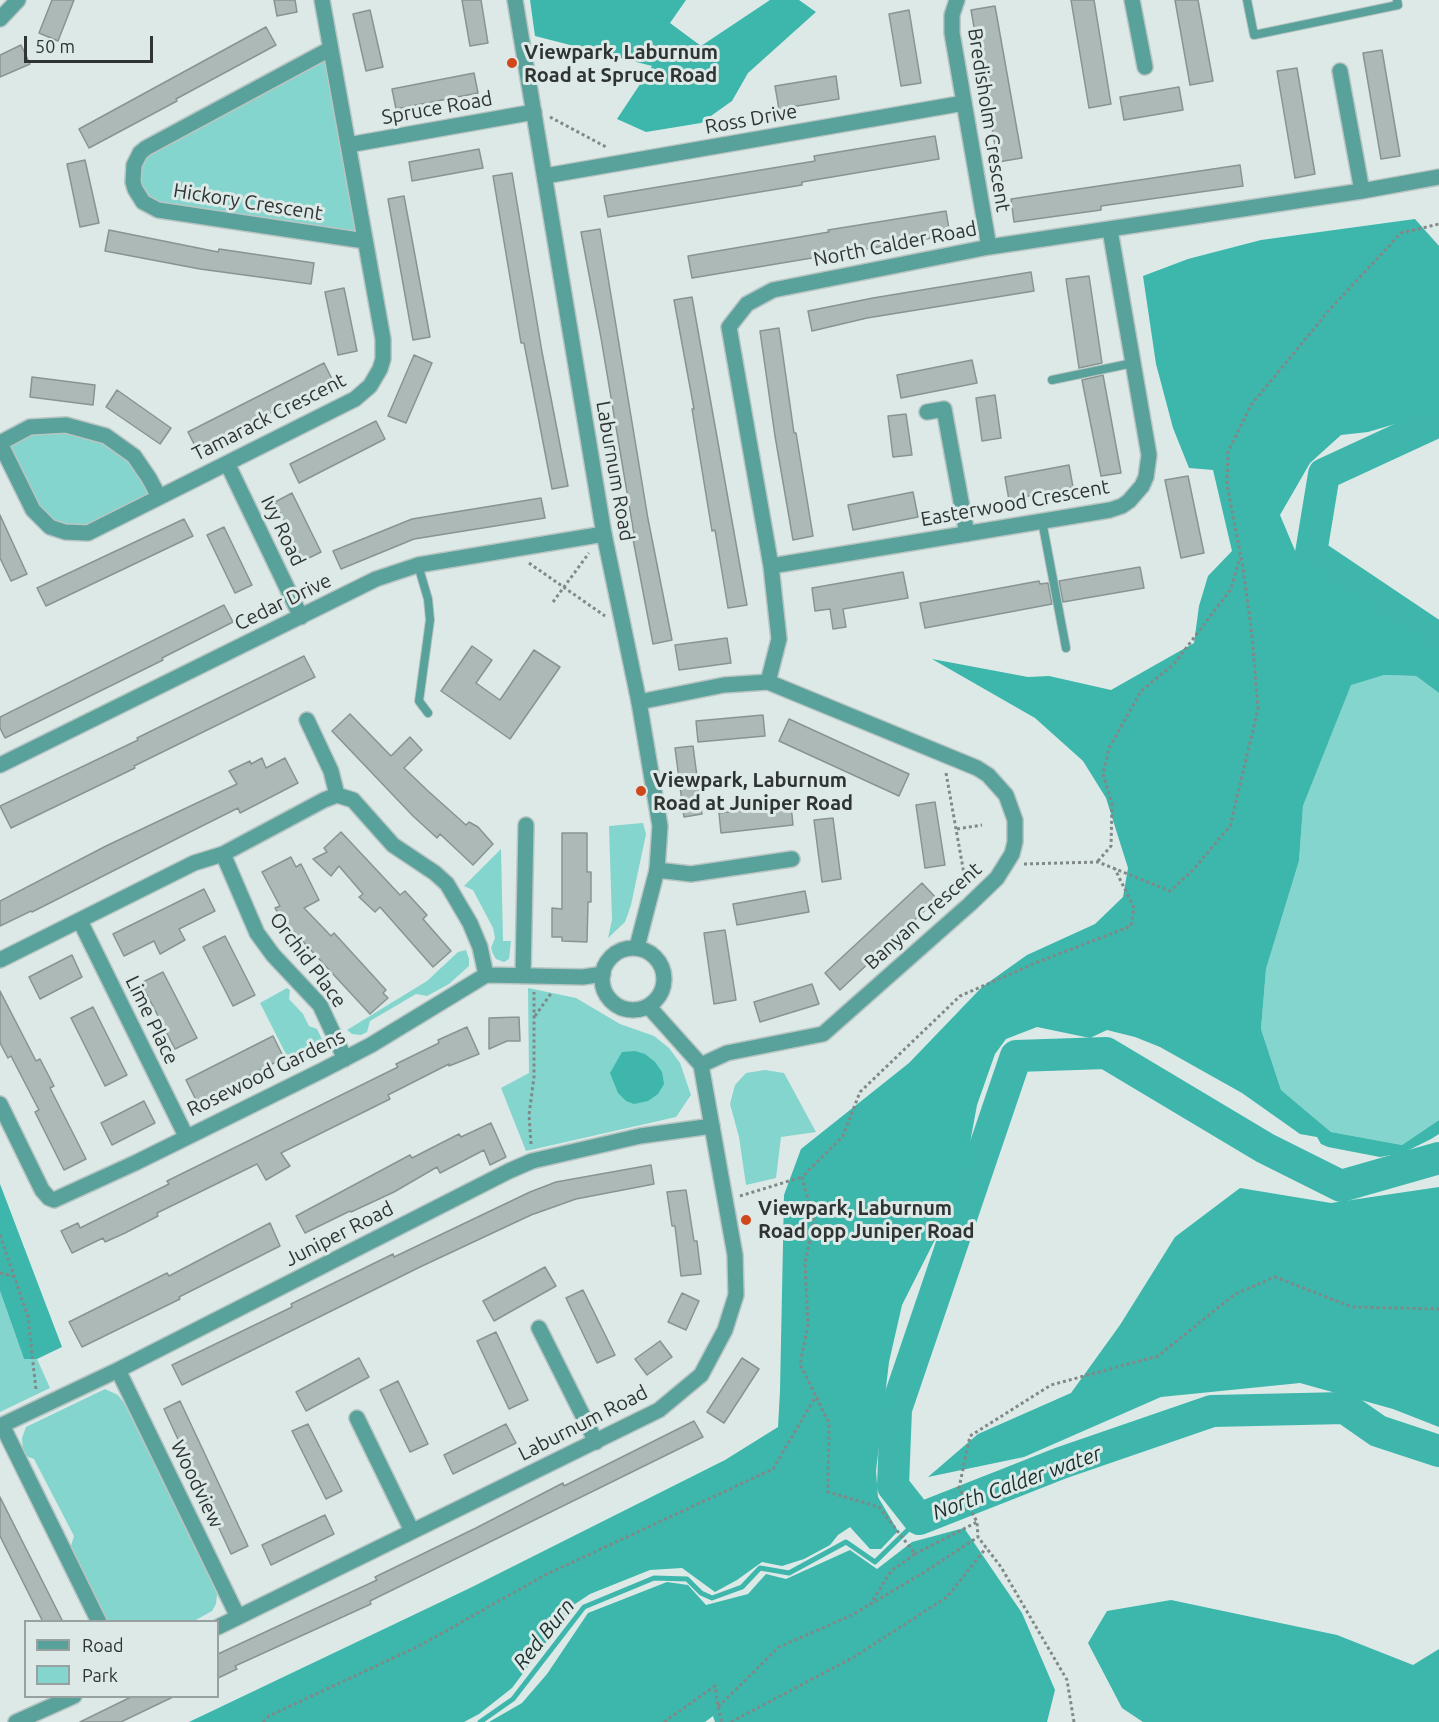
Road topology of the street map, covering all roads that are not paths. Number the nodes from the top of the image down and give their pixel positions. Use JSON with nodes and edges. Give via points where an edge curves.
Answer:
{"nodes":[{"id":1,"x":18,"y":0,"type":"edge"},
{"id":2,"x":322,"y":0,"type":"edge"},
{"id":3,"x":515,"y":0,"type":"edge"},
{"id":4,"x":957,"y":0,"type":"edge"},
{"id":5,"x":1132,"y":0,"type":"edge"},
{"id":6,"x":1246,"y":0,"type":"edge"},
{"id":7,"x":1396,"y":0,"type":"edge"},
{"id":8,"x":0,"y":19,"type":"edge"},
{"id":9,"x":330,"y":49,"type":"junction"},
{"id":10,"x":1145,"y":67,"type":"dead end"},
{"id":11,"x":1340,"y":71,"type":"dead end"},
{"id":12,"x":964,"y":103,"type":"junction"},
{"id":13,"x":534,"y":112,"type":"junction"},
{"id":14,"x":348,"y":145,"type":"junction"},
{"id":15,"x":545,"y":176,"type":"junction"},
{"id":16,"x":1439,"y":177,"type":"edge"},
{"id":17,"x":1362,"y":191,"type":"junction"},
{"id":18,"x":1110,"y":230,"type":"junction"},
{"id":19,"x":365,"y":241,"type":"junction"},
{"id":20,"x":989,"y":247,"type":"junction"},
{"id":21,"x":1134,"y":363,"type":"junction"},
{"id":22,"x":1052,"y":380,"type":"dead end"},
{"id":23,"x":927,"y":412,"type":"dead end"},
{"id":24,"x":0,"y":443,"type":"edge"},
{"id":25,"x":227,"y":463,"type":"junction"},
{"id":26,"x":159,"y":497,"type":"junction"},
{"id":27,"x":1042,"y":521,"type":"junction"},
{"id":28,"x":604,"y":534,"type":"junction"},
{"id":29,"x":967,"y":534,"type":"junction"},
{"id":30,"x":418,"y":565,"type":"junction"},
{"id":31,"x":771,"y":566,"type":"junction"},
{"id":32,"x":301,"y":617,"type":"junction"},
{"id":33,"x":1066,"y":648,"type":"dead end"},
{"id":34,"x":768,"y":682,"type":"junction"},
{"id":35,"x":639,"y":702,"type":"junction"},
{"id":36,"x":428,"y":713,"type":"dead end"},
{"id":37,"x":307,"y":720,"type":"dead end"},
{"id":38,"x":0,"y":765,"type":"edge"},
{"id":39,"x":337,"y":795,"type":"junction"},
{"id":40,"x":526,"y":825,"type":"dead end"},
{"id":41,"x":223,"y":854,"type":"junction"},
{"id":42,"x":792,"y":859,"type":"dead end"},
{"id":43,"x":657,"y":870,"type":"junction"},
{"id":44,"x":80,"y":921,"type":"junction"},
{"id":45,"x":637,"y":947,"type":"junction"},
{"id":46,"x":0,"y":960,"type":"edge"},
{"id":47,"x":603,"y":974,"type":"junction"},
{"id":48,"x":486,"y":975,"type":"junction"},
{"id":49,"x":528,"y":975,"type":"junction"},
{"id":50,"x":649,"y":1007,"type":"junction"},
{"id":51,"x":345,"y":1059,"type":"junction"},
{"id":52,"x":701,"y":1065,"type":"junction"},
{"id":53,"x":0,"y":1104,"type":"edge"},
{"id":54,"x":712,"y":1126,"type":"junction"},
{"id":55,"x":186,"y":1136,"type":"junction"},
{"id":56,"x":539,"y":1328,"type":"dead end"},
{"id":57,"x":117,"y":1370,"type":"junction"},
{"id":58,"x":357,"y":1418,"type":"dead end"},
{"id":59,"x":1,"y":1426,"type":"edge"},
{"id":60,"x":596,"y":1442,"type":"junction"},
{"id":61,"x":412,"y":1531,"type":"junction"},
{"id":62,"x":238,"y":1617,"type":"junction"},
{"id":63,"x":98,"y":1620,"type":"edge"},
{"id":64,"x":219,"y":1626,"type":"edge"},
{"id":65,"x":70,"y":1698,"type":"edge"},
{"id":66,"x":16,"y":1722,"type":"edge"}],
"edges":[{"from":1,"to":8,"type":"street"},
{"from":2,"to":9,"type":"street","name":"Tamarack Crescent"},
{"from":3,"to":13,"type":"street","name":"Laburnum Road"},
{"from":4,"to":12,"type":"street","name":"Bredisholm Crescent","via":[[951,24]]},
{"from":5,"to":10,"type":"street"},
{"from":6,"to":7,"type":"lane","via":[[1254,35],[1398,5]]},
{"from":9,"to":14,"type":"street","name":"Tamarack Crescent"},
{"from":9,"to":19,"type":"street","name":"Hickory Crescent","via":[[146,148],[134,165],[133,182],[143,202],[158,210]]},
{"from":11,"to":17,"type":"street"},
{"from":12,"to":15,"type":"street","name":"Ross Drive"},
{"from":12,"to":20,"type":"street","name":"Bredisholm Crescent"},
{"from":13,"to":14,"type":"street","name":"Spruce Road"},
{"from":13,"to":15,"type":"street","name":"Laburnum Road"},
{"from":14,"to":19,"type":"street","name":"Tamarack Crescent"},
{"from":15,"to":28,"type":"street","name":"Laburnum Road"},
{"from":16,"to":17,"type":"street","name":"North Calder Road"},
{"from":17,"to":18,"type":"street","name":"North Calder Road"},
{"from":18,"to":20,"type":"street","name":"North Calder Road"},
{"from":18,"to":21,"type":"street","name":"Easterwood Crescent"},
{"from":19,"to":25,"type":"street","name":"Tamarack Crescent","via":[[384,339],[383,359],[375,378],[355,399]]},
{"from":20,"to":31,"type":"street","name":"North Calder Road","via":[[773,290],[747,304],[729,327]]},
{"from":21,"to":22,"type":"lane"},
{"from":21,"to":27,"type":"street","name":"Easterwood Crescent","via":[[1149,455],[1142,486],[1122,506]]},
{"from":23,"to":29,"type":"street","via":[[944,409]]},
{"from":24,"to":26,"type":"street","via":[[30,427],[66,425],[106,436],[134,456]]},
{"from":24,"to":26,"type":"street","name":"Tamarack Crescent","via":[[33,510],[50,527],[88,533]]},
{"from":25,"to":26,"type":"street","name":"Tamarack Crescent"},
{"from":25,"to":32,"type":"street","name":"Ivy Road"},
{"from":27,"to":29,"type":"street","name":"Easterwood Crescent"},
{"from":27,"to":33,"type":"lane"},
{"from":28,"to":30,"type":"street","name":"Cedar Drive"},
{"from":28,"to":35,"type":"street","name":"Laburnum Road"},
{"from":29,"to":31,"type":"street","name":"Easterwood Crescent"},
{"from":30,"to":32,"type":"street","name":"Cedar Drive","via":[[376,579]]},
{"from":30,"to":36,"type":"lane","via":[[430,620],[419,702]]},
{"from":31,"to":34,"type":"street","name":"North Calder Road","via":[[779,639]]},
{"from":32,"to":38,"type":"street","name":"Cedar Drive"},
{"from":34,"to":35,"type":"street","name":"Banyan Crescent","via":[[724,685]]},
{"from":34,"to":52,"type":"street","name":"Banyan Crescent","via":[[988,775],[1012,807],[1015,842],[997,878],[823,1034],[727,1053]]},
{"from":35,"to":43,"type":"street","name":"Laburnum Road","via":[[660,826]]},
{"from":37,"to":39,"type":"street","via":[[331,771]]},
{"from":39,"to":41,"type":"street"},
{"from":39,"to":48,"type":"street","via":[[353,801],[393,845],[447,884],[470,923]]},
{"from":40,"to":49,"type":"street"},
{"from":41,"to":44,"type":"street","via":[[194,863]]},
{"from":41,"to":51,"type":"street","name":"Orchid Place","via":[[257,933],[320,1005]]},
{"from":42,"to":43,"type":"street","via":[[691,874]]},
{"from":43,"to":45,"type":"street","name":"Laburnum Road"},
{"from":44,"to":46,"type":"street"},
{"from":44,"to":55,"type":"street","name":"Lime Place"},
{"from":45,"to":47,"type":"street","via":[[613,956]]},
{"from":45,"to":50,"type":"street","via":[[650,951],[663,967],[663,988]]},
{"from":47,"to":49,"type":"street"},
{"from":47,"to":50,"type":"street","via":[[603,984],[612,1002],[632,1011]]},
{"from":48,"to":49,"type":"street"},
{"from":48,"to":51,"type":"street","name":"Rosewood Gardens"},
{"from":50,"to":52,"type":"street"},
{"from":51,"to":55,"type":"street","name":"Rosewood Gardens"},
{"from":52,"to":54,"type":"street","name":"Laburnum Road"},
{"from":53,"to":55,"type":"street","name":"Rosewood Gardens","via":[[42,1190],[54,1200]]},
{"from":54,"to":57,"type":"street","name":"Juniper Road","via":[[640,1136],[532,1161]]},
{"from":54,"to":60,"type":"street","name":"Laburnum Road","via":[[735,1255],[736,1295],[725,1330],[701,1374],[659,1410]]},
{"from":56,"to":60,"type":"street"},
{"from":57,"to":59,"type":"street","name":"Juniper Road"},
{"from":57,"to":62,"type":"street","name":"Woodview"},
{"from":58,"to":61,"type":"street"},
{"from":59,"to":63,"type":"street"},
{"from":60,"to":61,"type":"street","name":"Laburnum Road"},
{"from":61,"to":62,"type":"street","name":"Laburnum Road"},
{"from":62,"to":64,"type":"street","name":"Laburnum Road"},
{"from":65,"to":66,"type":"street"}]}
